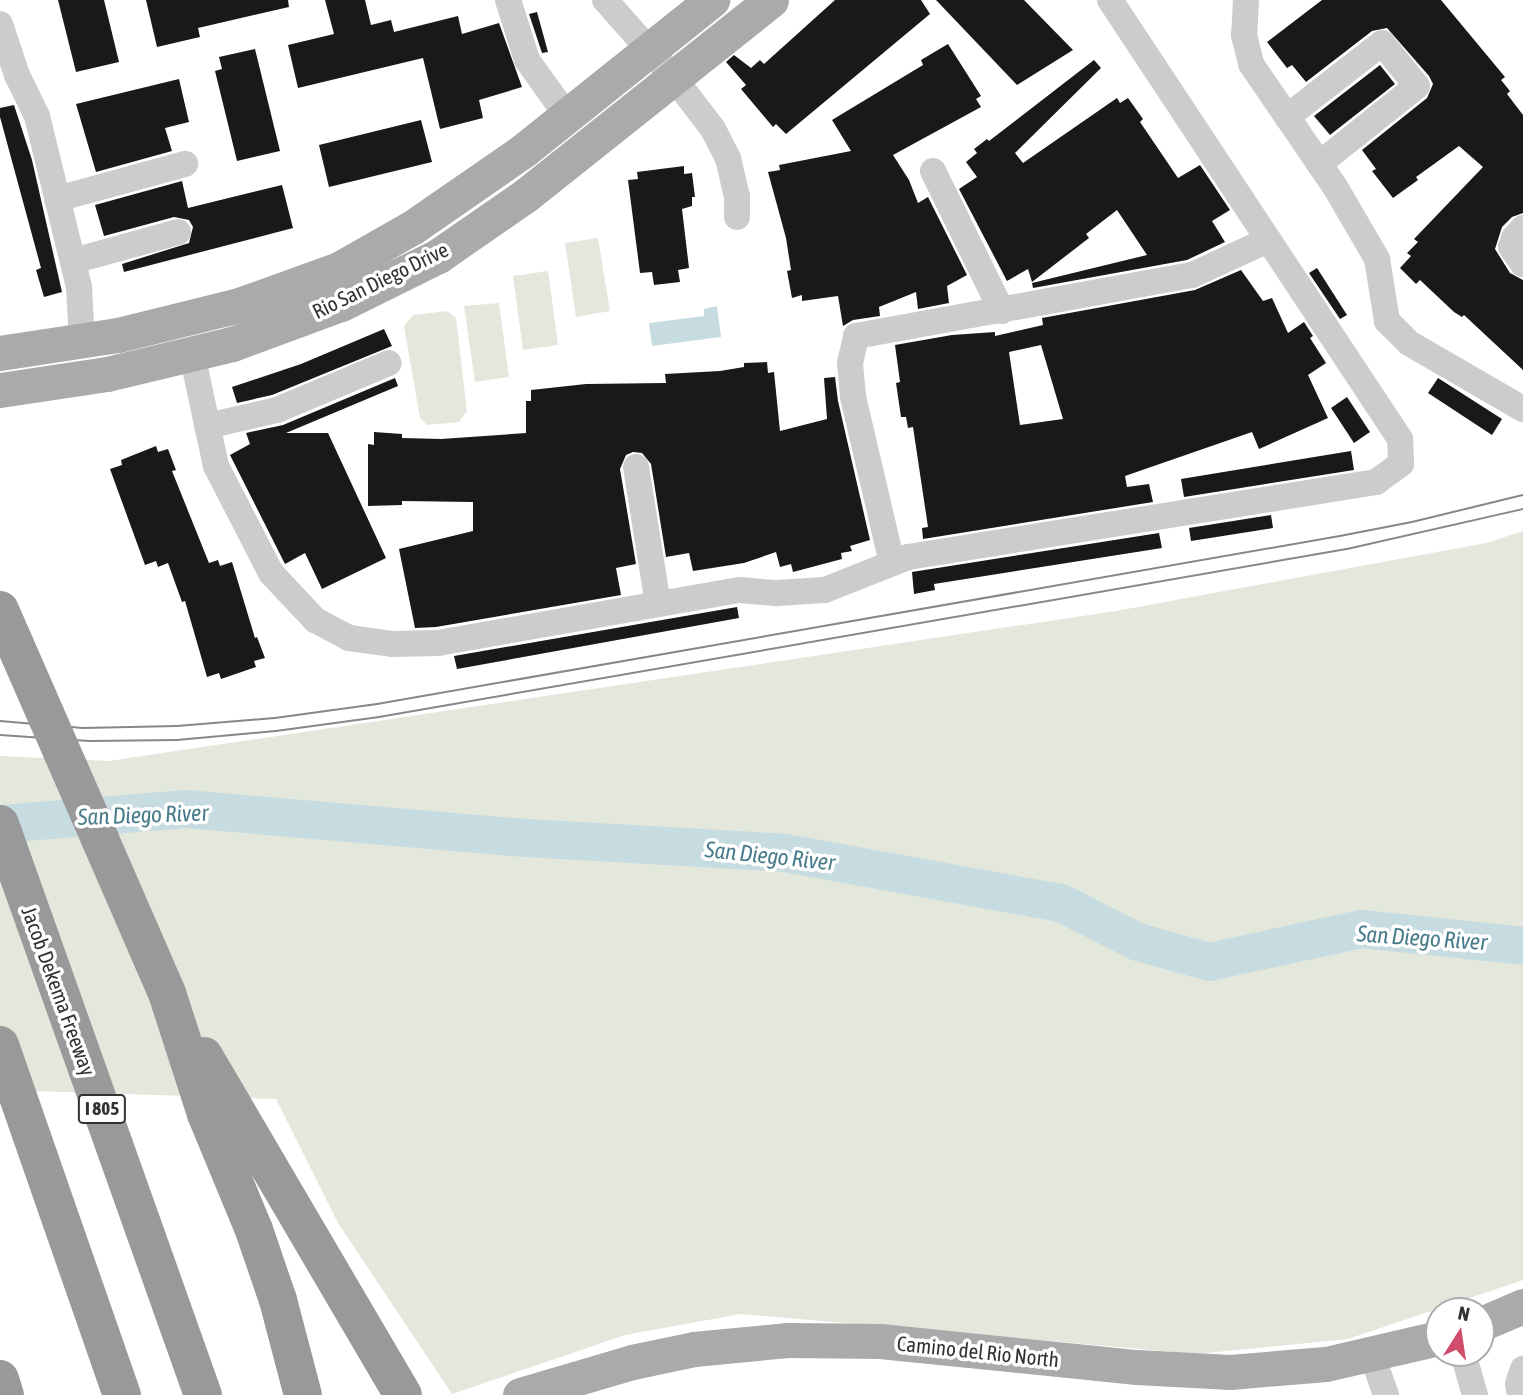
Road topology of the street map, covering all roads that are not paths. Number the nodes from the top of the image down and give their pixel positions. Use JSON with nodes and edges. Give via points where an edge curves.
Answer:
{"nodes":[{"id":1,"x":508,"y":0,"type":"edge"},
{"id":2,"x":606,"y":0,"type":"edge"},
{"id":3,"x":712,"y":0,"type":"edge"},
{"id":4,"x":771,"y":0,"type":"edge"},
{"id":5,"x":1110,"y":0,"type":"edge"},
{"id":6,"x":1246,"y":0,"type":"edge"},
{"id":7,"x":0,"y":24,"type":"edge"},
{"id":8,"x":649,"y":50,"type":"junction"},
{"id":9,"x":674,"y":78,"type":"junction"},
{"id":10,"x":567,"y":116,"type":"junction"},
{"id":11,"x":1287,"y":117,"type":"junction"},
{"id":12,"x":185,"y":164,"type":"dead end"},
{"id":13,"x":1319,"y":164,"type":"junction"},
{"id":14,"x":933,"y":171,"type":"dead end"},
{"id":15,"x":57,"y":200,"type":"junction"},
{"id":16,"x":737,"y":217,"type":"dead end"},
{"id":17,"x":1523,"y":228,"type":"edge"},
{"id":18,"x":178,"y":232,"type":"dead end"},
{"id":19,"x":1268,"y":240,"type":"junction"},
{"id":20,"x":73,"y":261,"type":"junction"},
{"id":21,"x":1523,"y":264,"type":"edge"},
{"id":22,"x":1002,"y":311,"type":"junction"},
{"id":23,"x":82,"y":341,"type":"junction"},
{"id":24,"x":0,"y":353,"type":"edge"},
{"id":25,"x":192,"y":354,"type":"junction"},
{"id":26,"x":388,"y":363,"type":"dead end"},
{"id":27,"x":0,"y":390,"type":"edge"},
{"id":28,"x":1523,"y":409,"type":"edge"},
{"id":29,"x":207,"y":426,"type":"junction"},
{"id":30,"x":636,"y":467,"type":"dead end"},
{"id":31,"x":892,"y":563,"type":"junction"},
{"id":32,"x":658,"y":604,"type":"junction"},
{"id":33,"x":0,"y":610,"type":"edge"},
{"id":34,"x":0,"y":824,"type":"edge"},
{"id":35,"x":167,"y":993,"type":"junction"},
{"id":36,"x":0,"y":1045,"type":"edge"},
{"id":37,"x":1523,"y":1306,"type":"edge"},
{"id":38,"x":1495,"y":1318,"type":"edge"},
{"id":39,"x":1425,"y":1342,"type":"edge"},
{"id":40,"x":1372,"y":1355,"type":"junction"},
{"id":41,"x":1468,"y":1367,"type":"edge"},
{"id":42,"x":1523,"y":1369,"type":"edge"},
{"id":43,"x":0,"y":1379,"type":"edge"},
{"id":44,"x":5,"y":1395,"type":"edge"},
{"id":45,"x":122,"y":1395,"type":"edge"},
{"id":46,"x":203,"y":1395,"type":"edge"},
{"id":47,"x":303,"y":1395,"type":"edge"},
{"id":48,"x":403,"y":1395,"type":"edge"},
{"id":49,"x":520,"y":1395,"type":"edge"},
{"id":50,"x":1386,"y":1395,"type":"edge"},
{"id":51,"x":1475,"y":1395,"type":"edge"},
{"id":52,"x":1520,"y":1395,"type":"edge"}],
"edges":[{"from":1,"to":10,"type":"street","via":[[527,60]]},
{"from":2,"to":8,"type":"street"},
{"from":3,"to":8,"type":"main road","name":"Rio San Diego Drive"},
{"from":4,"to":9,"type":"main road","name":"Rio San Diego Drive"},
{"from":5,"to":19,"type":"street"},
{"from":6,"to":11,"type":"street","via":[[1244,35],[1251,64]]},
{"from":7,"to":15,"type":"street","via":[[37,116]]},
{"from":8,"to":9,"type":"street"},
{"from":8,"to":10,"type":"main road","name":"Rio San Diego Drive"},
{"from":9,"to":16,"type":"street","via":[[713,129],[728,158]]},
{"from":9,"to":25,"type":"main road","name":"Rio San Diego Drive","via":[[526,195],[438,256],[341,304],[233,344]]},
{"from":10,"to":23,"type":"main road","name":"Rio San Diego Drive","via":[[413,228],[339,269],[239,305]]},
{"from":11,"to":13,"type":"street"},
{"from":11,"to":13,"type":"street","via":[[1382,43],[1417,86]]},
{"from":12,"to":15,"type":"street"},
{"from":13,"to":28,"type":"street","via":[[1377,259],[1387,321],[1409,342]]},
{"from":14,"to":22,"type":"street"},
{"from":15,"to":20,"type":"street"},
{"from":17,"to":21,"type":"street","via":[[1511,247]]},
{"from":18,"to":20,"type":"street"},
{"from":19,"to":22,"type":"street","via":[[1192,275]]},
{"from":19,"to":31,"type":"street","via":[[1399,439],[1401,464],[1376,482]]},
{"from":20,"to":23,"type":"street"},
{"from":22,"to":31,"type":"street","via":[[856,336],[850,363],[853,397]]},
{"from":23,"to":24,"type":"main road","name":"Rio San Diego Drive"},
{"from":25,"to":27,"type":"main road","name":"Rio San Diego Drive","via":[[107,374]]},
{"from":25,"to":29,"type":"street"},
{"from":26,"to":29,"type":"street","via":[[277,410]]},
{"from":29,"to":32,"type":"street","via":[[216,466],[271,573],[315,620],[349,638],[392,644],[438,643]]},
{"from":30,"to":32,"type":"street"},
{"from":31,"to":32,"type":"street","via":[[825,590],[740,590]]},
{"from":33,"to":35,"type":"highway","bridge":true},
{"from":34,"to":46,"type":"highway","name":"Jacob Dekema Freeway","number":"I 805"},
{"from":35,"to":47,"type":"highway","via":[[206,1114],[278,1300]]},
{"from":35,"to":48,"type":"highway"},
{"from":36,"to":45,"type":"highway"},
{"from":37,"to":38,"type":"main road"},
{"from":39,"to":40,"type":"main road","name":"Camino del Rio North"},
{"from":40,"to":49,"type":"main road","name":"Camino del Rio North","via":[[1279,1369],[1183,1371],[880,1341],[788,1340],[694,1349]]},
{"from":40,"to":50,"type":"street"},
{"from":41,"to":51,"type":"street"},
{"from":42,"to":52,"type":"street"},
{"from":43,"to":44,"type":"highway"}]}
